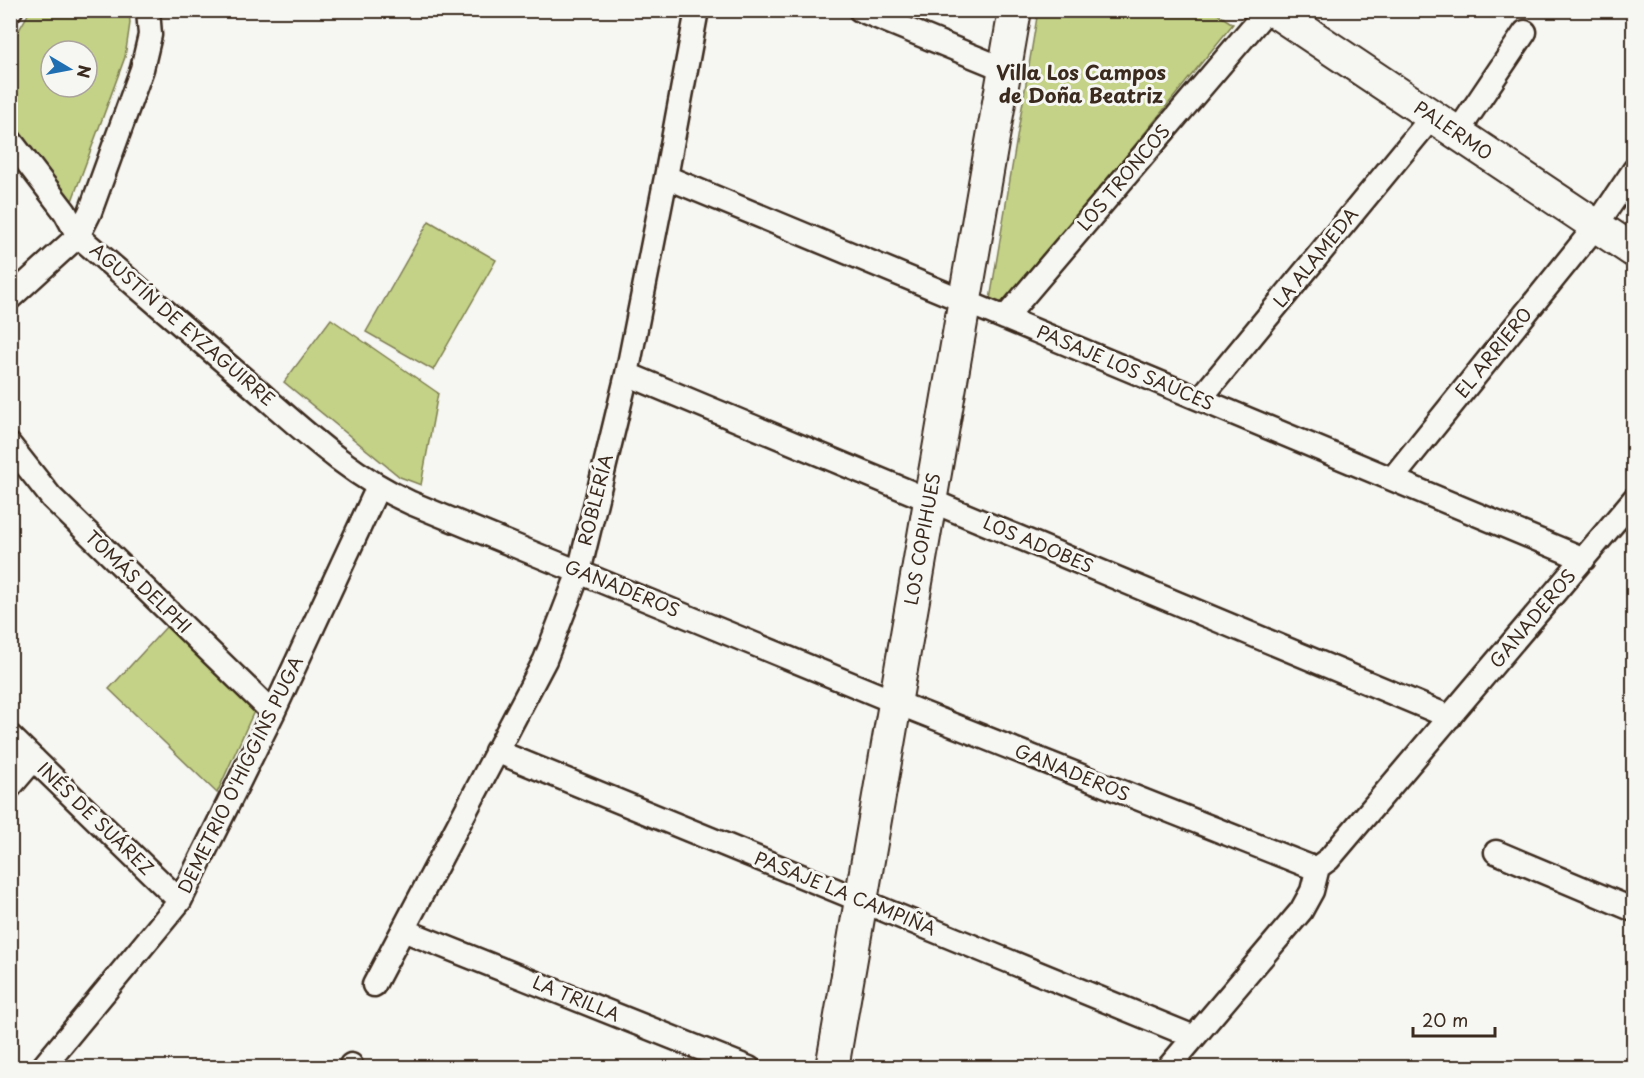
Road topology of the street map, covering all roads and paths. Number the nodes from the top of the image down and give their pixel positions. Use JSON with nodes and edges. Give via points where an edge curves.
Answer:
{"nodes":[{"id":1,"x":148,"y":10,"type":"edge"},
{"id":2,"x":697,"y":10,"type":"edge"},
{"id":3,"x":860,"y":10,"type":"edge"},
{"id":4,"x":1015,"y":10,"type":"edge"},
{"id":5,"x":1266,"y":10,"type":"edge"},
{"id":6,"x":1273,"y":10,"type":"edge"},
{"id":7,"x":1525,"y":32,"type":"dead end"},
{"id":8,"x":1004,"y":69,"type":"junction"},
{"id":9,"x":1444,"y":125,"type":"junction"},
{"id":10,"x":10,"y":140,"type":"edge"},
{"id":11,"x":1634,"y":170,"type":"edge"},
{"id":12,"x":666,"y":177,"type":"junction"},
{"id":13,"x":1596,"y":226,"type":"junction"},
{"id":14,"x":78,"y":236,"type":"junction"},
{"id":15,"x":1634,"y":251,"type":"edge"},
{"id":16,"x":10,"y":298,"type":"edge"},
{"id":17,"x":964,"y":301,"type":"junction"},
{"id":18,"x":1005,"y":318,"type":"junction"},
{"id":19,"x":627,"y":374,"type":"junction"},
{"id":20,"x":1200,"y":399,"type":"junction"},
{"id":21,"x":10,"y":445,"type":"edge"},
{"id":22,"x":1392,"y":479,"type":"junction"},
{"id":23,"x":378,"y":487,"type":"junction"},
{"id":24,"x":1634,"y":499,"type":"edge"},
{"id":25,"x":930,"y":500,"type":"junction"},
{"id":26,"x":1584,"y":559,"type":"junction"},
{"id":27,"x":579,"y":572,"type":"junction"},
{"id":28,"x":895,"y":702,"type":"junction"},
{"id":29,"x":273,"y":713,"type":"junction"},
{"id":30,"x":1450,"y":717,"type":"junction"},
{"id":31,"x":10,"y":736,"type":"edge"},
{"id":32,"x":496,"y":752,"type":"junction"},
{"id":33,"x":34,"y":759,"type":"junction"},
{"id":34,"x":10,"y":788,"type":"edge"},
{"id":35,"x":1496,"y":852,"type":"dead end"},
{"id":36,"x":1318,"y":867,"type":"junction"},
{"id":37,"x":861,"y":900,"type":"junction"},
{"id":38,"x":180,"y":901,"type":"junction"},
{"id":39,"x":1634,"y":910,"type":"edge"},
{"id":40,"x":403,"y":930,"type":"junction"},
{"id":41,"x":374,"y":985,"type":"dead end"},
{"id":42,"x":1194,"y":1037,"type":"junction"},
{"id":43,"x":42,"y":1068,"type":"edge"},
{"id":44,"x":749,"y":1068,"type":"edge"},
{"id":45,"x":832,"y":1068,"type":"edge"},
{"id":46,"x":1168,"y":1068,"type":"edge"}],
"edges":[{"from":1,"to":14,"type":"street","via":[[150,35],[142,69]]},
{"from":2,"to":12,"type":"street","name":"ROBLERÍA"},
{"from":3,"to":8,"type":"street"},
{"from":4,"to":8,"type":"street","name":"LOS COPIHUES"},
{"from":5,"to":18,"type":"street","name":"LOS TRONCOS"},
{"from":6,"to":9,"type":"street","name":"PALERMO"},
{"from":7,"to":9,"type":"street","name":"LA ALAMEDA"},
{"from":8,"to":17,"type":"street","name":"LOS COPIHUES"},
{"from":9,"to":13,"type":"street","name":"PALERMO"},
{"from":9,"to":20,"type":"street","name":"LA ALAMEDA"},
{"from":10,"to":14,"type":"street","name":"AGUSTÍN DE EYZAGUIRRE","via":[[65,212]]},
{"from":11,"to":13,"type":"street","name":"EL ARRIERO"},
{"from":12,"to":17,"type":"street","name":"PASAJE LOS SAUCES"},
{"from":12,"to":19,"type":"street","name":"ROBLERÍA"},
{"from":13,"to":15,"type":"street","name":"PALERMO"},
{"from":13,"to":22,"type":"street","name":"EL ARRIERO"},
{"from":14,"to":16,"type":"street"},
{"from":14,"to":23,"type":"street","name":"AGUSTÍN DE EYZAGUIRRE","via":[[346,466]]},
{"from":17,"to":18,"type":"street","name":"PASAJE LOS SAUCES"},
{"from":17,"to":25,"type":"street","name":"LOS COPIHUES"},
{"from":18,"to":20,"type":"street","name":"PASAJE LOS SAUCES"},
{"from":19,"to":25,"type":"street","name":"LOS ADOBES"},
{"from":19,"to":27,"type":"street","name":"ROBLERÍA"},
{"from":20,"to":22,"type":"street","name":"PASAJE LOS SAUCES"},
{"from":21,"to":29,"type":"street","name":"TOMÁS DELPHI","via":[[51,497]]},
{"from":22,"to":26,"type":"street","name":"PASAJE LOS SAUCES"},
{"from":23,"to":27,"type":"street","name":"GANADEROS"},
{"from":23,"to":29,"type":"street","name":"DEMETRIO O'HIGGINS PUGA"},
{"from":24,"to":26,"type":"street","name":"GANADEROS"},
{"from":25,"to":28,"type":"street","name":"LOS COPIHUES"},
{"from":25,"to":30,"type":"street","name":"LOS ADOBES"},
{"from":26,"to":30,"type":"street","name":"GANADEROS"},
{"from":27,"to":28,"type":"street","name":"GANADEROS"},
{"from":27,"to":32,"type":"street","name":"ROBLERÍA","via":[[545,660]]},
{"from":28,"to":36,"type":"street","name":"GANADEROS","via":[[1301,865]]},
{"from":28,"to":37,"type":"street","name":"LOS COPIHUES"},
{"from":29,"to":38,"type":"street","name":"DEMETRIO O'HIGGINS PUGA"},
{"from":30,"to":36,"type":"street","name":"GANADEROS"},
{"from":31,"to":33,"type":"street","name":"INÉS DE SUÁREZ"},
{"from":32,"to":37,"type":"street","name":"PASAJE LA CAMPIÑA"},
{"from":32,"to":40,"type":"street","name":"ROBLERÍA"},
{"from":33,"to":34,"type":"street"},
{"from":33,"to":38,"type":"street","name":"INÉS DE SUÁREZ"},
{"from":35,"to":39,"type":"street"},
{"from":36,"to":42,"type":"street","via":[[1312,891],[1300,911]]},
{"from":37,"to":42,"type":"street","name":"PASAJE LA CAMPIÑA"},
{"from":37,"to":45,"type":"street","name":"LOS COPIHUES"},
{"from":38,"to":43,"type":"street","name":"DEMETRIO O'HIGGINS PUGA"},
{"from":40,"to":41,"type":"street","name":"ROBLERÍA"},
{"from":40,"to":44,"type":"street","name":"LA TRILLA"},
{"from":42,"to":46,"type":"street"}]}
